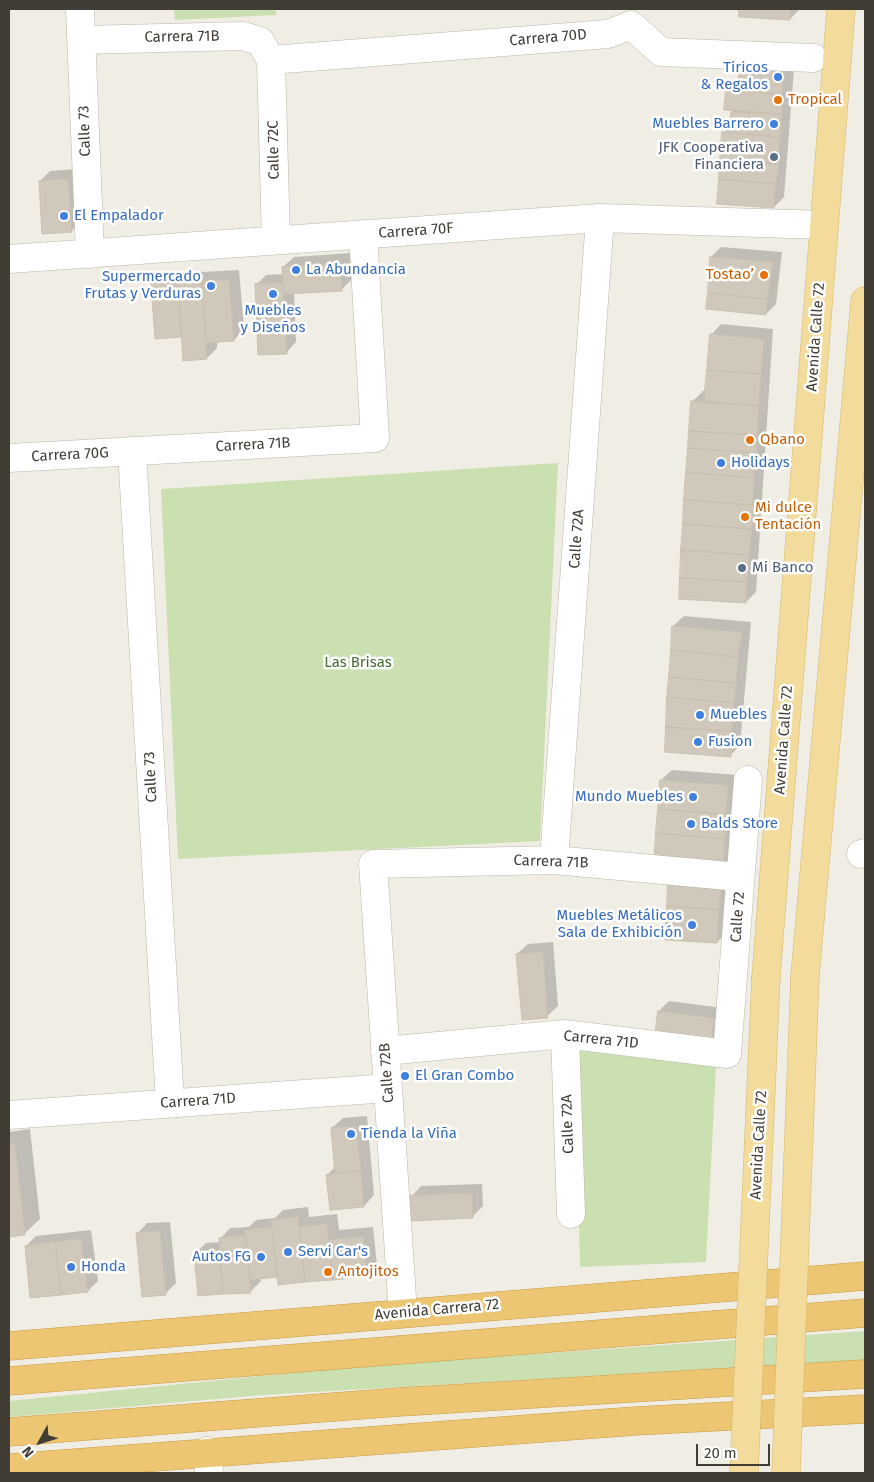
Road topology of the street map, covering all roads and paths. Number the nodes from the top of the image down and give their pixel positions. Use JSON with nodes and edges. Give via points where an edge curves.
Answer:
{"nodes":[{"id":1,"x":80,"y":9,"type":"edge"},
{"id":2,"x":841,"y":9,"type":"edge"},
{"id":3,"x":636,"y":17,"type":"edge"},
{"id":4,"x":82,"y":40,"type":"junction"},
{"id":5,"x":813,"y":58,"type":"dead end"},
{"id":6,"x":271,"y":60,"type":"junction"},
{"id":7,"x":600,"y":218,"type":"junction"},
{"id":8,"x":824,"y":225,"type":"junction"},
{"id":9,"x":363,"y":234,"type":"junction"},
{"id":10,"x":276,"y":240,"type":"junction"},
{"id":11,"x":90,"y":254,"type":"junction"},
{"id":12,"x":9,"y":259,"type":"edge"},
{"id":13,"x":865,"y":303,"type":"edge"},
{"id":14,"x":132,"y":452,"type":"junction"},
{"id":15,"x":9,"y":458,"type":"edge"},
{"id":16,"x":748,"y":780,"type":"dead end"},
{"id":17,"x":554,"y":860,"type":"junction"},
{"id":18,"x":373,"y":864,"type":"joint"},
{"id":19,"x":728,"y":876,"type":"dead end"},
{"id":20,"x":565,"y":1034,"type":"junction"},
{"id":21,"x":385,"y":1051,"type":"junction"},
{"id":22,"x":727,"y":1054,"type":"joint"},
{"id":23,"x":388,"y":1088,"type":"junction"},
{"id":24,"x":170,"y":1103,"type":"junction"},
{"id":25,"x":9,"y":1115,"type":"edge"},
{"id":26,"x":571,"y":1214,"type":"dead end"},
{"id":27,"x":865,"y":1276,"type":"edge"},
{"id":28,"x":403,"y":1313,"type":"junction"},
{"id":29,"x":865,"y":1313,"type":"edge"},
{"id":30,"x":258,"y":1325,"type":"junction"},
{"id":31,"x":9,"y":1346,"type":"edge"},
{"id":32,"x":346,"y":1353,"type":"junction"},
{"id":33,"x":865,"y":1374,"type":"edge"},
{"id":34,"x":9,"y":1381,"type":"edge"},
{"id":35,"x":865,"y":1409,"type":"edge"},
{"id":36,"x":9,"y":1432,"type":"edge"},
{"id":37,"x":208,"y":1462,"type":"edge"},
{"id":38,"x":9,"y":1468,"type":"edge"},
{"id":39,"x":744,"y":1473,"type":"edge"},
{"id":40,"x":786,"y":1473,"type":"edge"}],
"edges":[{"from":1,"to":4,"type":"street","name":"Calle 73"},
{"from":2,"to":8,"type":"main road","name":"Avenida Calle 72"},
{"from":3,"to":5,"type":"street","name":"Carrera 70D","via":[[661,52]]},
{"from":3,"to":6,"type":"street","name":"Carrera 70D","via":[[608,34]]},
{"from":4,"to":6,"type":"street","name":"Carrera 71B","via":[[243,36],[260,41]]},
{"from":4,"to":11,"type":"street","name":"Calle 73"},
{"from":6,"to":10,"type":"street","name":"Calle 72C"},
{"from":7,"to":8,"type":"street","name":"Carrera 70F"},
{"from":7,"to":9,"type":"street","name":"Carrera 70F"},
{"from":7,"to":17,"type":"street","name":"Calle 72A"},
{"from":8,"to":39,"type":"main road","name":"Avenida Calle 72","bridge":true,"via":[[766,977]]},
{"from":9,"to":10,"type":"street","name":"Carrera 70F"},
{"from":9,"to":14,"type":"street","name":"Carrera 71B","via":[[375,438]]},
{"from":10,"to":11,"type":"street","name":"Carrera 70F"},
{"from":11,"to":12,"type":"street","name":"Carrera 70F"},
{"from":13,"to":40,"type":"main road","bridge":true,"via":[[805,976]]},
{"from":14,"to":15,"type":"street","name":"Carrera 70G"},
{"from":14,"to":24,"type":"street","name":"Calle 73"},
{"from":16,"to":22,"type":"street","name":"Calle 72"},
{"from":17,"to":18,"type":"street","name":"Carrera 71B"},
{"from":17,"to":19,"type":"street","name":"Carrera 71B"},
{"from":18,"to":21,"type":"street","name":"Calle 72B"},
{"from":20,"to":21,"type":"street","name":"Carrera 71D"},
{"from":20,"to":22,"type":"street","name":"Carrera 71D"},
{"from":20,"to":26,"type":"street","name":"Calle 72A"},
{"from":21,"to":23,"type":"street","name":"Calle 72B"},
{"from":23,"to":24,"type":"street","name":"Carrera 71D"},
{"from":23,"to":28,"type":"street","name":"Calle 72B"},
{"from":24,"to":25,"type":"street","name":"Carrera 71D"},
{"from":27,"to":28,"type":"highway","name":"Avenida Carrera 72"},
{"from":28,"to":30,"type":"highway","name":"Avenida Carrera 72"},
{"from":29,"to":32,"type":"highway"},
{"from":30,"to":31,"type":"highway","name":"Avenida Carrera 72"},
{"from":30,"to":32,"type":"highway"},
{"from":32,"to":34,"type":"highway"},
{"from":33,"to":36,"type":"highway","via":[[399,1402]]},
{"from":35,"to":37,"type":"highway","via":[[635,1421]]},
{"from":37,"to":38,"type":"highway"}]}
